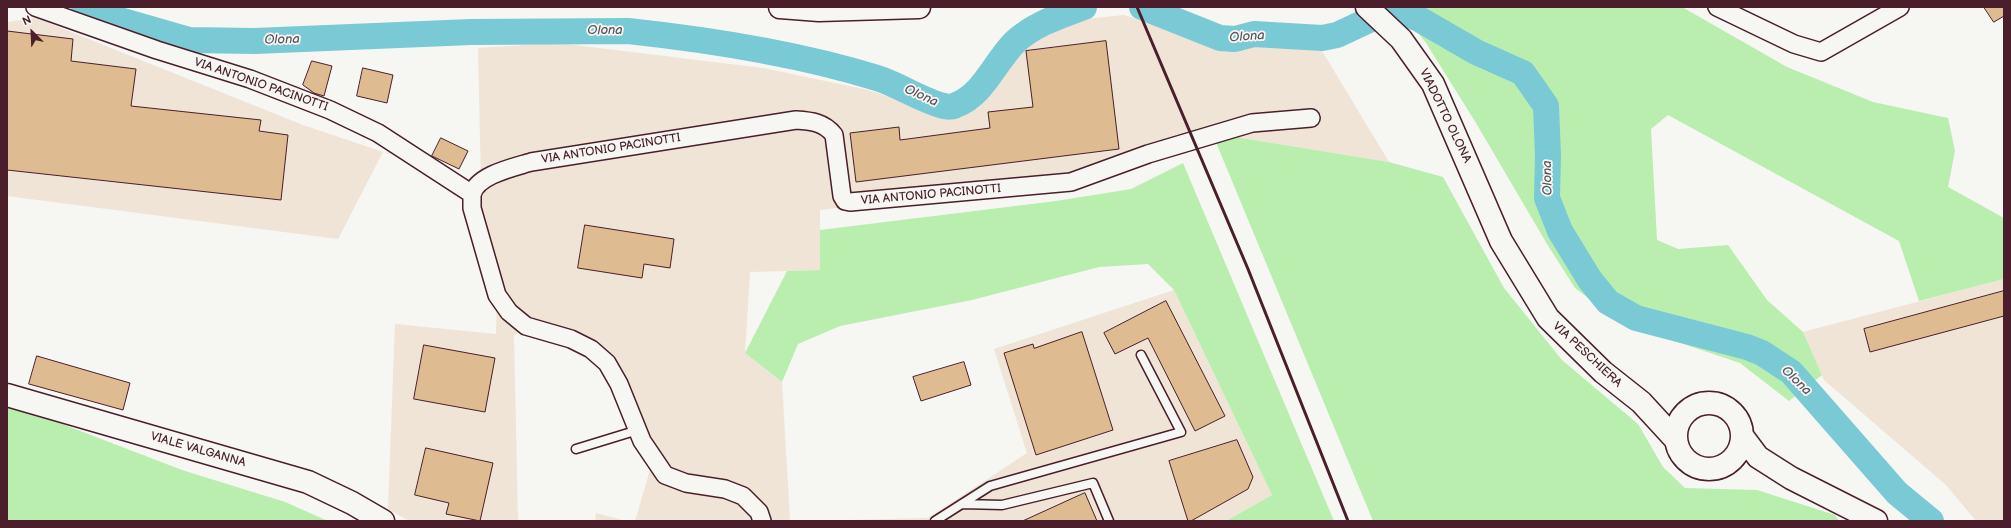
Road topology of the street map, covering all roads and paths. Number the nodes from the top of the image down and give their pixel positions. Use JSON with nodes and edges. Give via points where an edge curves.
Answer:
{"nodes":[{"id":1,"x":35,"y":7,"type":"edge"},
{"id":2,"x":780,"y":7,"type":"edge"},
{"id":3,"x":919,"y":7,"type":"edge"},
{"id":4,"x":1367,"y":7,"type":"edge"},
{"id":5,"x":1717,"y":7,"type":"edge"},
{"id":6,"x":1900,"y":7,"type":"edge"},
{"id":7,"x":1311,"y":118,"type":"dead end"},
{"id":8,"x":472,"y":194,"type":"junction"},
{"id":9,"x":1501,"y":241,"type":"joint"},
{"id":10,"x":1141,"y":355,"type":"dead end"},
{"id":11,"x":7,"y":395,"type":"edge"},
{"id":12,"x":1641,"y":402,"type":"junction"},
{"id":13,"x":1691,"y":408,"type":"junction"},
{"id":14,"x":638,"y":430,"type":"junction"},
{"id":15,"x":1743,"y":436,"type":"junction"},
{"id":16,"x":1676,"y":440,"type":"junction"},
{"id":17,"x":576,"y":449,"type":"dead end"},
{"id":18,"x":1715,"y":469,"type":"junction"},
{"id":19,"x":1791,"y":478,"type":"junction"},
{"id":20,"x":962,"y":504,"type":"junction"},
{"id":21,"x":383,"y":521,"type":"edge"},
{"id":22,"x":762,"y":521,"type":"edge"},
{"id":23,"x":935,"y":521,"type":"edge"},
{"id":24,"x":1109,"y":521,"type":"edge"},
{"id":25,"x":1876,"y":521,"type":"edge"}],
"edges":[{"from":1,"to":8,"type":"street","name":"VIA ANTONIO PACINOTTI","via":[[157,50],[250,79],[330,110],[378,133]]},
{"from":2,"to":3,"type":"main road","via":[[819,10]]},
{"from":4,"to":9,"type":"main road","name":"VIADOTTO OLONA","via":[[1402,39],[1433,84]]},
{"from":5,"to":6,"type":"street","via":[[1794,44],[1821,52]]},
{"from":7,"to":8,"type":"street","name":"VIA ANTONIO PACINOTTI","via":[[1252,124],[1148,154],[1071,182],[850,202],[845,201],[842,196],[834,135],[828,127],[817,122],[796,120],[531,162],[496,172],[480,183]]},
{"from":8,"to":14,"type":"street","via":[[472,208],[498,294],[509,312],[526,326],[571,339],[591,349],[607,363],[619,384]]},
{"from":9,"to":12,"type":"main road","name":"VIA PESCHIERA","via":[[1548,318],[1603,372]]},
{"from":10,"to":20,"type":"lane","via":[[1181,432],[990,486]]},
{"from":11,"to":21,"type":"main road","name":"VIALE VALGANNA","via":[[308,482]]},
{"from":12,"to":13,"type":"main road","name":"VIA PESCHIERA"},
{"from":12,"to":16,"type":"main road","name":"VIA PESCHIERA"},
{"from":13,"to":15,"type":"main road","name":"VIA PESCHIERA","via":[[1718,403],[1731,410],[1741,425]]},
{"from":13,"to":16,"type":"main road","via":[[1679,422]]},
{"from":14,"to":17,"type":"lane"},
{"from":14,"to":22,"type":"street","via":[[653,460],[665,475],[686,483],[725,489],[743,496],[759,512]]},
{"from":15,"to":18,"type":"main road","via":[[1741,448],[1735,458]]},
{"from":15,"to":19,"type":"main road","name":"VIA PESCHIERA","via":[[1758,457]]},
{"from":16,"to":18,"type":"main road","name":"VIA PESCHIERA","via":[[1685,460],[1694,466]]},
{"from":18,"to":19,"type":"main road","name":"VIA PESCHIERA","via":[[1754,467]]},
{"from":19,"to":25,"type":"main road","name":"VIA PESCHIERA"},
{"from":20,"to":23,"type":"lane"},
{"from":20,"to":24,"type":"lane","via":[[1002,505],[1094,483]]}]}
